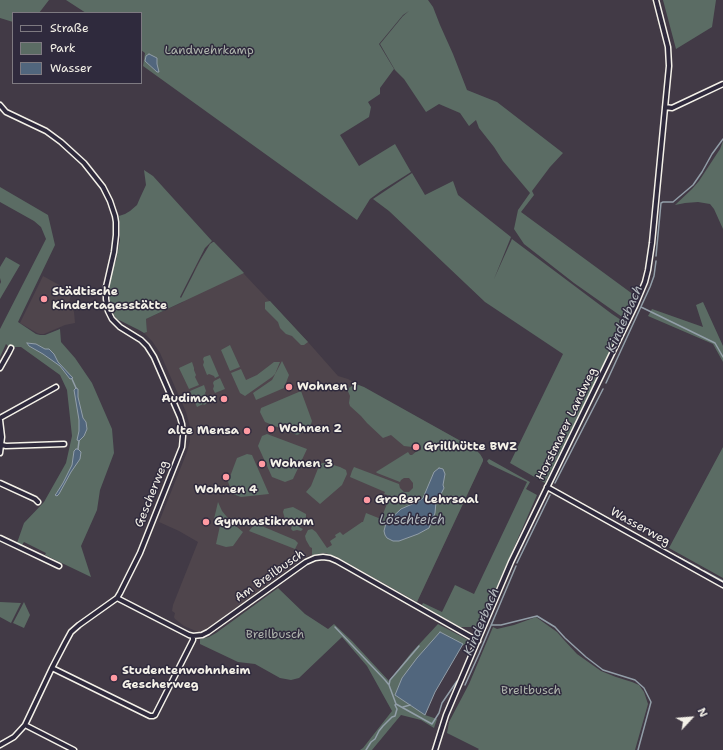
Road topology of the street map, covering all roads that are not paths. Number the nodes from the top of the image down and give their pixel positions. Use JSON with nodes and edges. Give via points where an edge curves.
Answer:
{"nodes":[{"id":1,"x":656,"y":0,"type":"edge"},
{"id":2,"x":723,"y":84,"type":"edge"},
{"id":3,"x":0,"y":106,"type":"edge"},
{"id":4,"x":665,"y":107,"type":"junction"},
{"id":5,"x":11,"y":348,"type":"dead end"},
{"id":6,"x":0,"y":368,"type":"edge"},
{"id":7,"x":56,"y":387,"type":"dead end"},
{"id":8,"x":0,"y":419,"type":"edge"},
{"id":9,"x":64,"y":444,"type":"dead end"},
{"id":10,"x":2,"y":445,"type":"junction"},
{"id":11,"x":0,"y":453,"type":"edge"},
{"id":12,"x":0,"y":483,"type":"edge"},
{"id":13,"x":547,"y":487,"type":"junction"},
{"id":14,"x":38,"y":502,"type":"dead end"},
{"id":15,"x":0,"y":538,"type":"edge"},
{"id":16,"x":59,"y":566,"type":"dead end"},
{"id":17,"x":723,"y":585,"type":"edge"},
{"id":18,"x":117,"y":598,"type":"junction"},
{"id":19,"x":193,"y":636,"type":"junction"},
{"id":20,"x":478,"y":641,"type":"junction"},
{"id":21,"x":52,"y":668,"type":"junction"},
{"id":22,"x":26,"y":725,"type":"junction"},
{"id":23,"x":0,"y":745,"type":"edge"},
{"id":24,"x":74,"y":750,"type":"edge"},
{"id":25,"x":435,"y":750,"type":"edge"}],
"edges":[{"from":1,"to":4,"type":"street","name":"Horstmarer Landweg","via":[[669,58]]},
{"from":2,"to":4,"type":"street","via":[[672,108]]},
{"from":3,"to":18,"type":"street","name":"Gescherweg","via":[[6,112],[46,131],[61,142],[84,163],[103,187],[116,222],[114,252],[106,286],[109,315],[123,330],[147,346],[182,424],[182,447],[140,553]]},
{"from":4,"to":13,"type":"street","name":"Horstmarer Landweg","via":[[652,243],[645,282],[636,306]]},
{"from":5,"to":6,"type":"street"},
{"from":7,"to":8,"type":"street"},
{"from":8,"to":10,"type":"street"},
{"from":9,"to":10,"type":"street"},
{"from":10,"to":11,"type":"street"},
{"from":12,"to":14,"type":"street"},
{"from":13,"to":17,"type":"street","name":"Wasserweg"},
{"from":13,"to":20,"type":"street","name":"Horstmarer Landweg"},
{"from":15,"to":16,"type":"street"},
{"from":18,"to":19,"type":"street"},
{"from":18,"to":21,"type":"street","name":"Gescherweg","via":[[71,632]]},
{"from":19,"to":20,"type":"street","name":"Am Breilbusch","via":[[208,632],[306,562],[322,557],[337,561]]},
{"from":19,"to":21,"type":"street","via":[[153,716]]},
{"from":20,"to":25,"type":"street","name":"Horstmarer Landweg","via":[[446,715]]},
{"from":21,"to":22,"type":"street","name":"Gescherweg"},
{"from":22,"to":23,"type":"street","name":"Gescherweg","via":[[14,737]]},
{"from":22,"to":24,"type":"street"}]}
